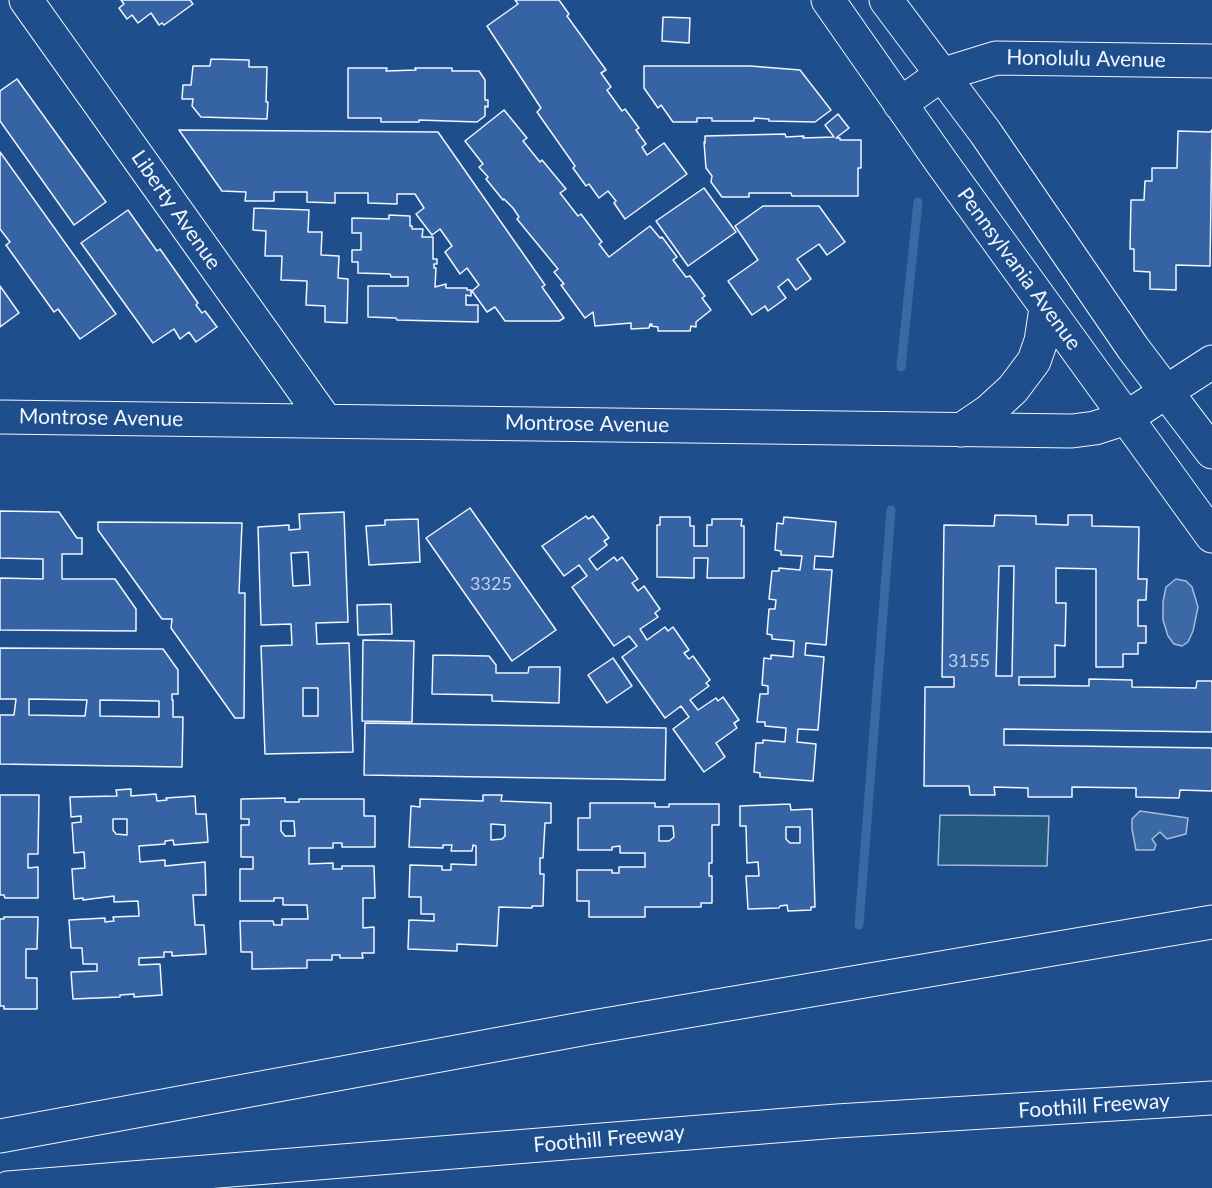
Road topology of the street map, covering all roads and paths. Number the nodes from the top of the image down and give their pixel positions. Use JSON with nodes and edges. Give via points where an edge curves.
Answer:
{"nodes":[{"id":1,"x":27,"y":0,"type":"edge"},
{"id":2,"x":828,"y":0,"type":"edge"},
{"id":3,"x":886,"y":0,"type":"edge"},
{"id":4,"x":1212,"y":61,"type":"edge"},
{"id":5,"x":940,"y":75,"type":"junction"},
{"id":6,"x":900,"y":104,"type":"junction"},
{"id":7,"x":1046,"y":308,"type":"junction"},
{"id":8,"x":1212,"y":362,"type":"edge"},
{"id":9,"x":1166,"y":394,"type":"junction"},
{"id":10,"x":0,"y":417,"type":"edge"},
{"id":11,"x":1126,"y":418,"type":"junction"},
{"id":12,"x":325,"y":420,"type":"junction"},
{"id":13,"x":961,"y":430,"type":"junction"},
{"id":14,"x":1212,"y":452,"type":"edge"},
{"id":15,"x":1212,"y":536,"type":"edge"},
{"id":16,"x":1212,"y":922,"type":"edge"},
{"id":17,"x":1212,"y":1098,"type":"edge"},
{"id":18,"x":0,"y":1136,"type":"edge"},
{"id":19,"x":8,"y":1188,"type":"edge"}],
"edges":[{"from":1,"to":12,"type":"main road","name":"Liberty Avenue"},
{"from":2,"to":6,"type":"main road","name":"Pennsylvania Avenue"},
{"from":3,"to":5,"type":"main road"},
{"from":4,"to":5,"type":"main road","name":"Honolulu Avenue","via":[[996,58]]},
{"from":5,"to":6,"type":"main road","name":"Honolulu Avenue"},
{"from":5,"to":9,"type":"main road","via":[[985,132]]},
{"from":6,"to":7,"type":"main road","name":"Pennsylvania Avenue"},
{"from":7,"to":11,"type":"main road","name":"Pennsylvania Avenue"},
{"from":7,"to":13,"type":"main road","via":[[1034,361],[989,411]]},
{"from":8,"to":9,"type":"main road","name":"Montrose Avenue"},
{"from":9,"to":11,"type":"main road","name":"Montrose Avenue"},
{"from":9,"to":14,"type":"main road"},
{"from":10,"to":12,"type":"main road","name":"Montrose Avenue"},
{"from":11,"to":13,"type":"main road","name":"Montrose Avenue","via":[[1072,431]]},
{"from":11,"to":15,"type":"main road","name":"Pennsylvania Avenue"},
{"from":12,"to":13,"type":"main road","name":"Montrose Avenue"},
{"from":16,"to":18,"type":"main road","via":[[587,1028]]},
{"from":17,"to":19,"type":"main road","name":"Foothill Freeway","via":[[837,1121]]}]}
